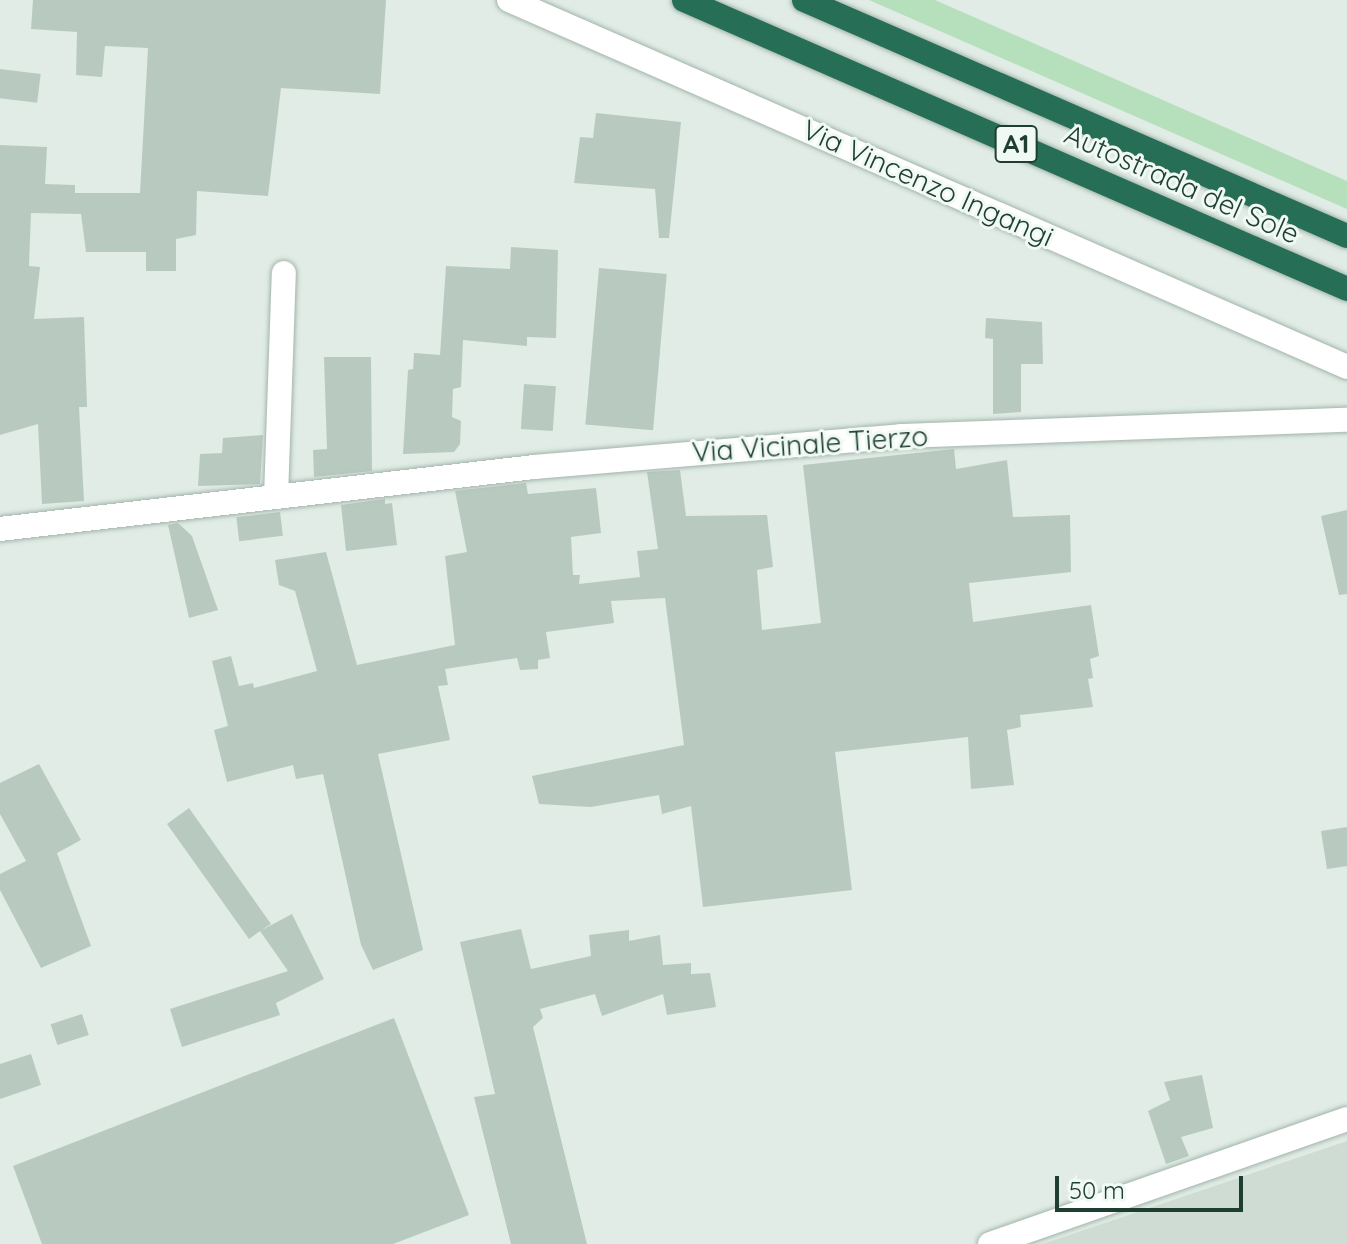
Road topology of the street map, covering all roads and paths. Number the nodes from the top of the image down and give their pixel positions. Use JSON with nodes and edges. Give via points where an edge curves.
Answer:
{"nodes":[{"id":1,"x":509,"y":0,"type":"edge"},
{"id":2,"x":684,"y":0,"type":"edge"},
{"id":3,"x":804,"y":0,"type":"edge"},
{"id":4,"x":1347,"y":236,"type":"edge"},
{"id":5,"x":284,"y":273,"type":"dead end"},
{"id":6,"x":1347,"y":289,"type":"edge"},
{"id":7,"x":1347,"y":367,"type":"edge"},
{"id":8,"x":1347,"y":420,"type":"edge"},
{"id":9,"x":276,"y":497,"type":"junction"},
{"id":10,"x":0,"y":529,"type":"edge"},
{"id":11,"x":1347,"y":1119,"type":"edge"},
{"id":12,"x":1347,"y":1131,"type":"edge"},
{"id":13,"x":990,"y":1244,"type":"edge"},
{"id":14,"x":1041,"y":1244,"type":"edge"}],
"edges":[{"from":1,"to":7,"type":"street","name":"Via Vincenzo Ingangi"},
{"from":2,"to":6,"type":"highway","name":"Autostrada del Sole","number":"A1"},
{"from":3,"to":4,"type":"highway","name":"Autostrada del Sole","number":"A1"},
{"from":5,"to":9,"type":"street"},
{"from":8,"to":9,"type":"street","name":"Via Vicinale Tierzo","via":[[901,436],[534,467]]},
{"from":9,"to":10,"type":"street","name":"Via Vicinale Tierzo"},
{"from":11,"to":13,"type":"street"},
{"from":12,"to":14,"type":"street"}]}
